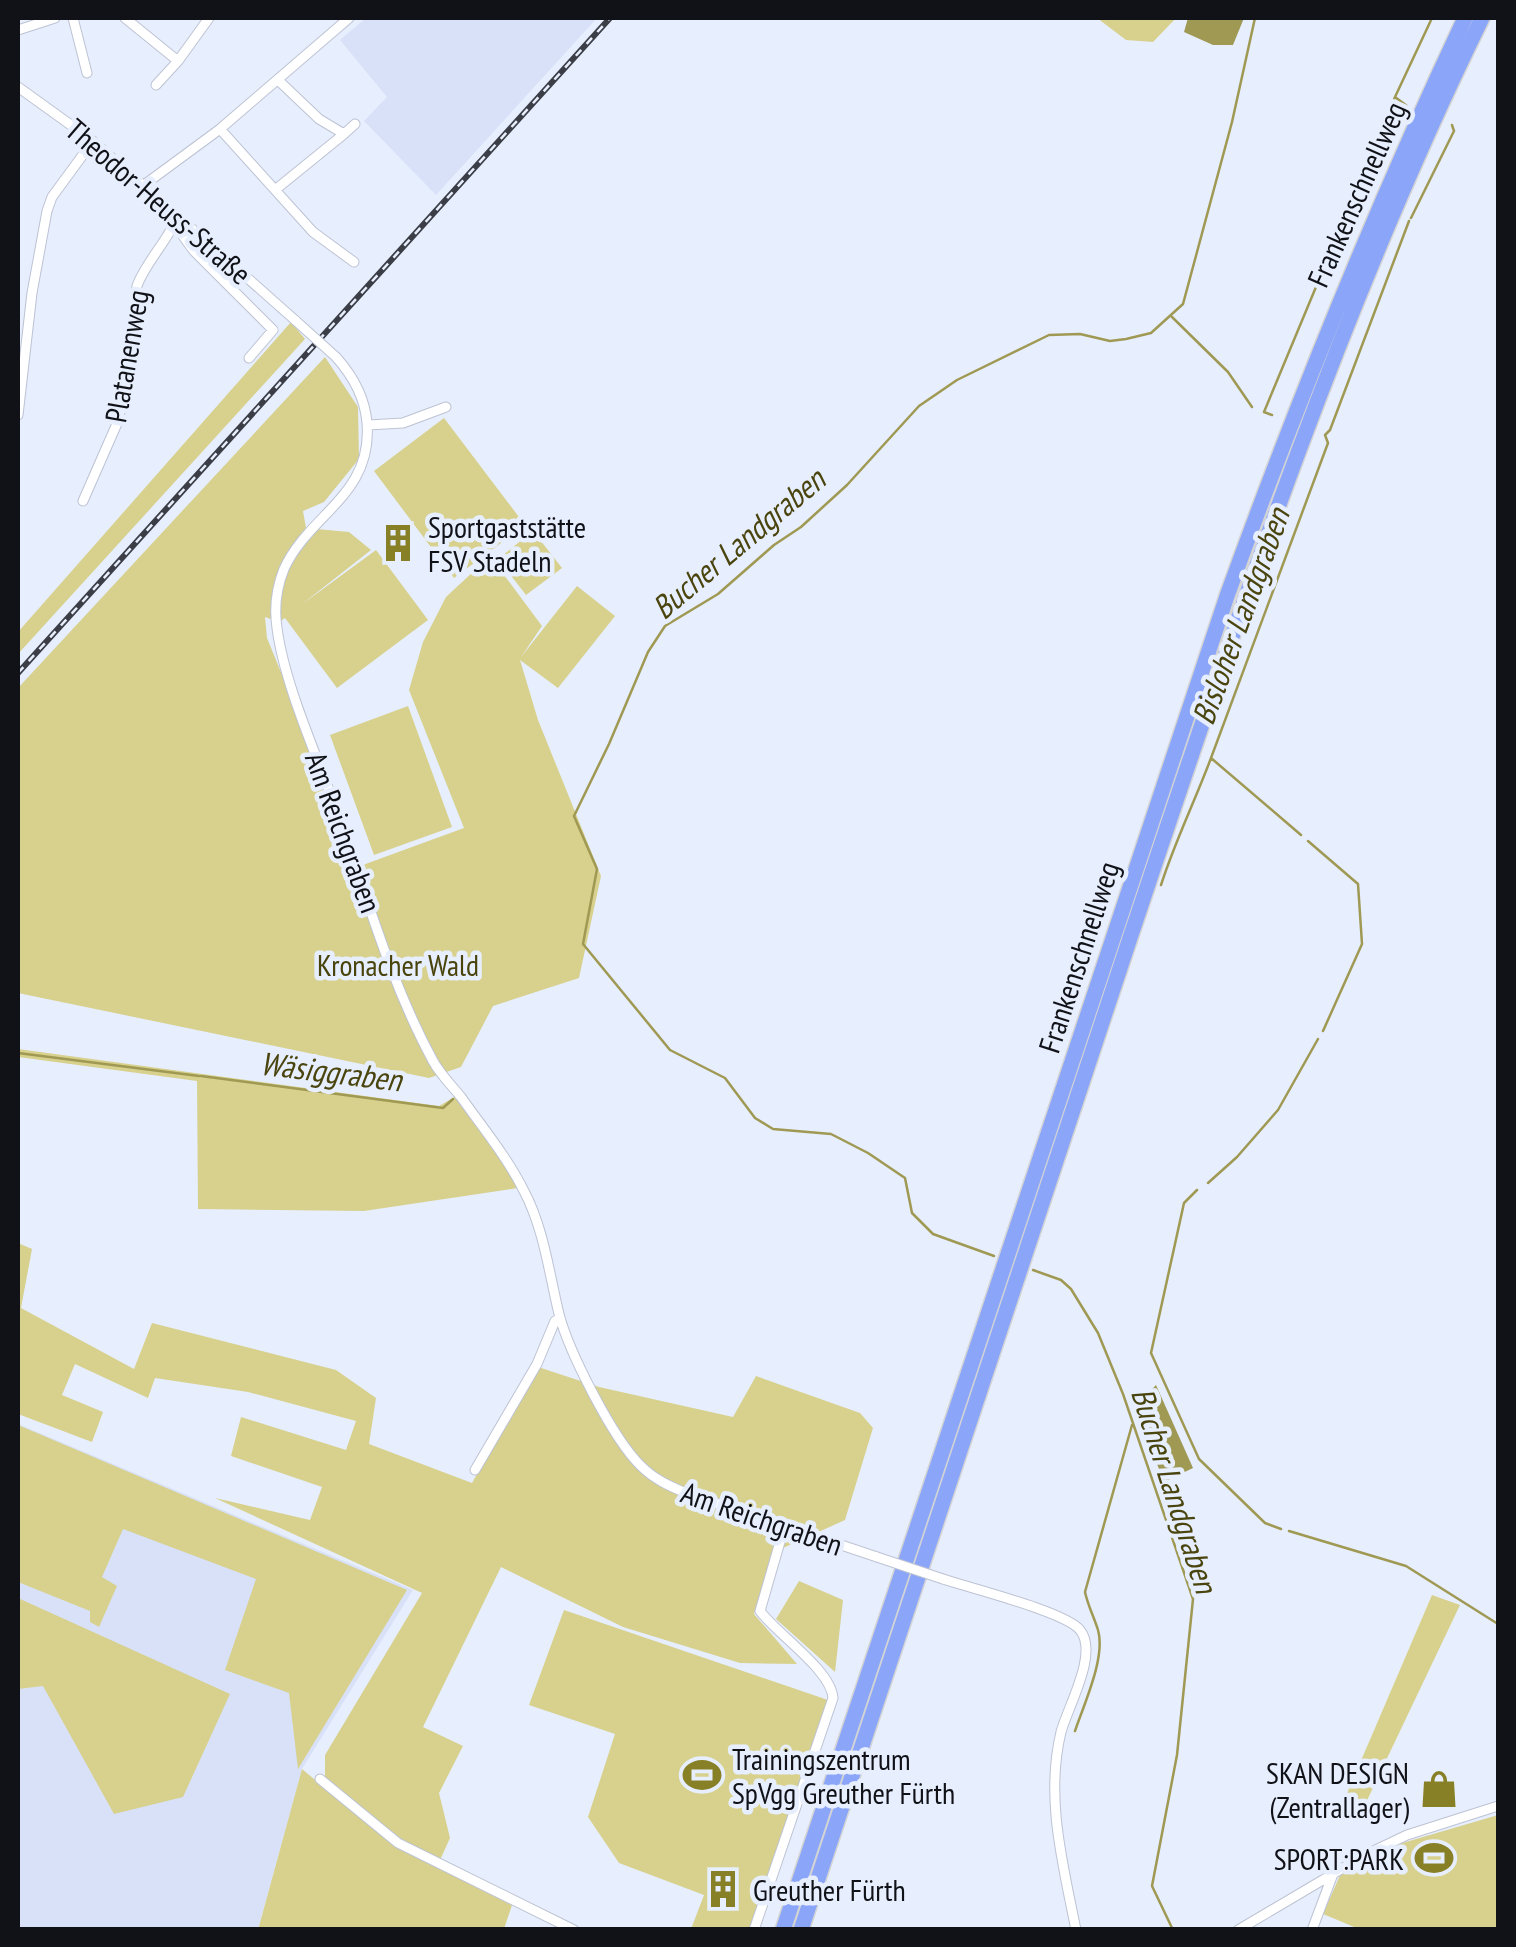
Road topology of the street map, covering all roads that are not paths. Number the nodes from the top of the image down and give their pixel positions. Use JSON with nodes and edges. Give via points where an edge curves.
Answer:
{"nodes":[{"id":1,"x":55,"y":18,"type":"edge"},
{"id":2,"x":73,"y":18,"type":"edge"},
{"id":3,"x":126,"y":18,"type":"edge"},
{"id":4,"x":209,"y":18,"type":"edge"},
{"id":5,"x":349,"y":18,"type":"edge"},
{"id":6,"x":1465,"y":18,"type":"edge"},
{"id":7,"x":1482,"y":18,"type":"edge"},
{"id":8,"x":1490,"y":18,"type":"edge"},
{"id":9,"x":18,"y":30,"type":"edge"},
{"id":10,"x":1467,"y":48,"type":"junction"},
{"id":11,"x":178,"y":61,"type":"junction"},
{"id":12,"x":87,"y":73,"type":"dead end"},
{"id":13,"x":278,"y":80,"type":"junction"},
{"id":14,"x":156,"y":85,"type":"dead end"},
{"id":15,"x":18,"y":87,"type":"edge"},
{"id":16,"x":355,"y":124,"type":"dead end"},
{"id":17,"x":220,"y":128,"type":"junction"},
{"id":18,"x":344,"y":134,"type":"junction"},
{"id":19,"x":93,"y":141,"type":"junction"},
{"id":20,"x":144,"y":184,"type":"junction"},
{"id":21,"x":275,"y":190,"type":"junction"},
{"id":22,"x":176,"y":220,"type":"junction"},
{"id":23,"x":354,"y":262,"type":"dead end"},
{"id":24,"x":18,"y":290,"type":"edge"},
{"id":25,"x":32,"y":293,"type":"junction"},
{"id":26,"x":249,"y":358,"type":"dead end"},
{"id":27,"x":446,"y":407,"type":"dead end"},
{"id":28,"x":18,"y":414,"type":"edge"},
{"id":29,"x":368,"y":425,"type":"junction"},
{"id":30,"x":83,"y":501,"type":"dead end"},
{"id":31,"x":560,"y":1319,"type":"junction"},
{"id":32,"x":475,"y":1470,"type":"dead end"},
{"id":33,"x":784,"y":1528,"type":"junction"},
{"id":34,"x":320,"y":1778,"type":"dead end"},
{"id":35,"x":1498,"y":1806,"type":"edge"},
{"id":36,"x":1333,"y":1874,"type":"junction"},
{"id":37,"x":574,"y":1930,"type":"edge"},
{"id":38,"x":754,"y":1930,"type":"edge"},
{"id":39,"x":783,"y":1930,"type":"edge"},
{"id":40,"x":801,"y":1930,"type":"edge"},
{"id":41,"x":1076,"y":1930,"type":"edge"},
{"id":42,"x":1238,"y":1930,"type":"edge"},
{"id":43,"x":1312,"y":1930,"type":"edge"}],
"edges":[{"from":1,"to":9,"type":"street"},
{"from":2,"to":12,"type":"street"},
{"from":3,"to":11,"type":"street"},
{"from":4,"to":11,"type":"street"},
{"from":5,"to":13,"type":"street"},
{"from":6,"to":39,"type":"highway","name":"Frankenschnellweg","via":[[1364,238],[1239,563]]},
{"from":7,"to":10,"type":"highway","name":"Frankenschnellweg"},
{"from":8,"to":10,"type":"highway"},
{"from":10,"to":40,"type":"highway","name":"Frankenschnellweg","via":[[1360,291],[1254,568]]},
{"from":11,"to":14,"type":"street"},
{"from":13,"to":17,"type":"street"},
{"from":13,"to":18,"type":"street"},
{"from":15,"to":19,"type":"street","name":"Theodor-Heuss-Straße"},
{"from":16,"to":18,"type":"street"},
{"from":17,"to":20,"type":"street"},
{"from":17,"to":21,"type":"street"},
{"from":18,"to":21,"type":"street"},
{"from":19,"to":20,"type":"street","name":"Theodor-Heuss-Straße"},
{"from":19,"to":25,"type":"street","via":[[52,197]]},
{"from":20,"to":22,"type":"street","name":"Theodor-Heuss-Straße"},
{"from":21,"to":23,"type":"street","via":[[313,232]]},
{"from":22,"to":26,"type":"street","name":"Theodor-Heuss-Straße","via":[[194,251],[273,330]]},
{"from":22,"to":29,"type":"street","name":"Theodor-Heuss-Straße","bridge":true,"via":[[336,357],[360,390]]},
{"from":22,"to":30,"type":"street","name":"Platanenweg","via":[[136,286],[119,419]]},
{"from":24,"to":25,"type":"street"},
{"from":25,"to":28,"type":"street"},
{"from":27,"to":29,"type":"street","via":[[404,423]]},
{"from":29,"to":31,"type":"street","name":"Am Reichgraben","via":[[360,472],[284,569],[275,602],[283,656],[400,986],[434,1064],[526,1194]]},
{"from":31,"to":32,"type":"street"},
{"from":31,"to":33,"type":"street","name":"Am Reichgraben","via":[[609,1420],[640,1465],[668,1486]]},
{"from":33,"to":38,"type":"street","via":[[760,1611],[831,1685],[833,1698]]},
{"from":33,"to":41,"type":"street","name":"Am Reichgraben","bridge":true,"via":[[1081,1630],[1086,1658],[1062,1730],[1054,1799]]},
{"from":34,"to":37,"type":"street","via":[[398,1843]]},
{"from":35,"to":36,"type":"street","via":[[1406,1835]]},
{"from":36,"to":42,"type":"street"},
{"from":36,"to":43,"type":"street"}]}
